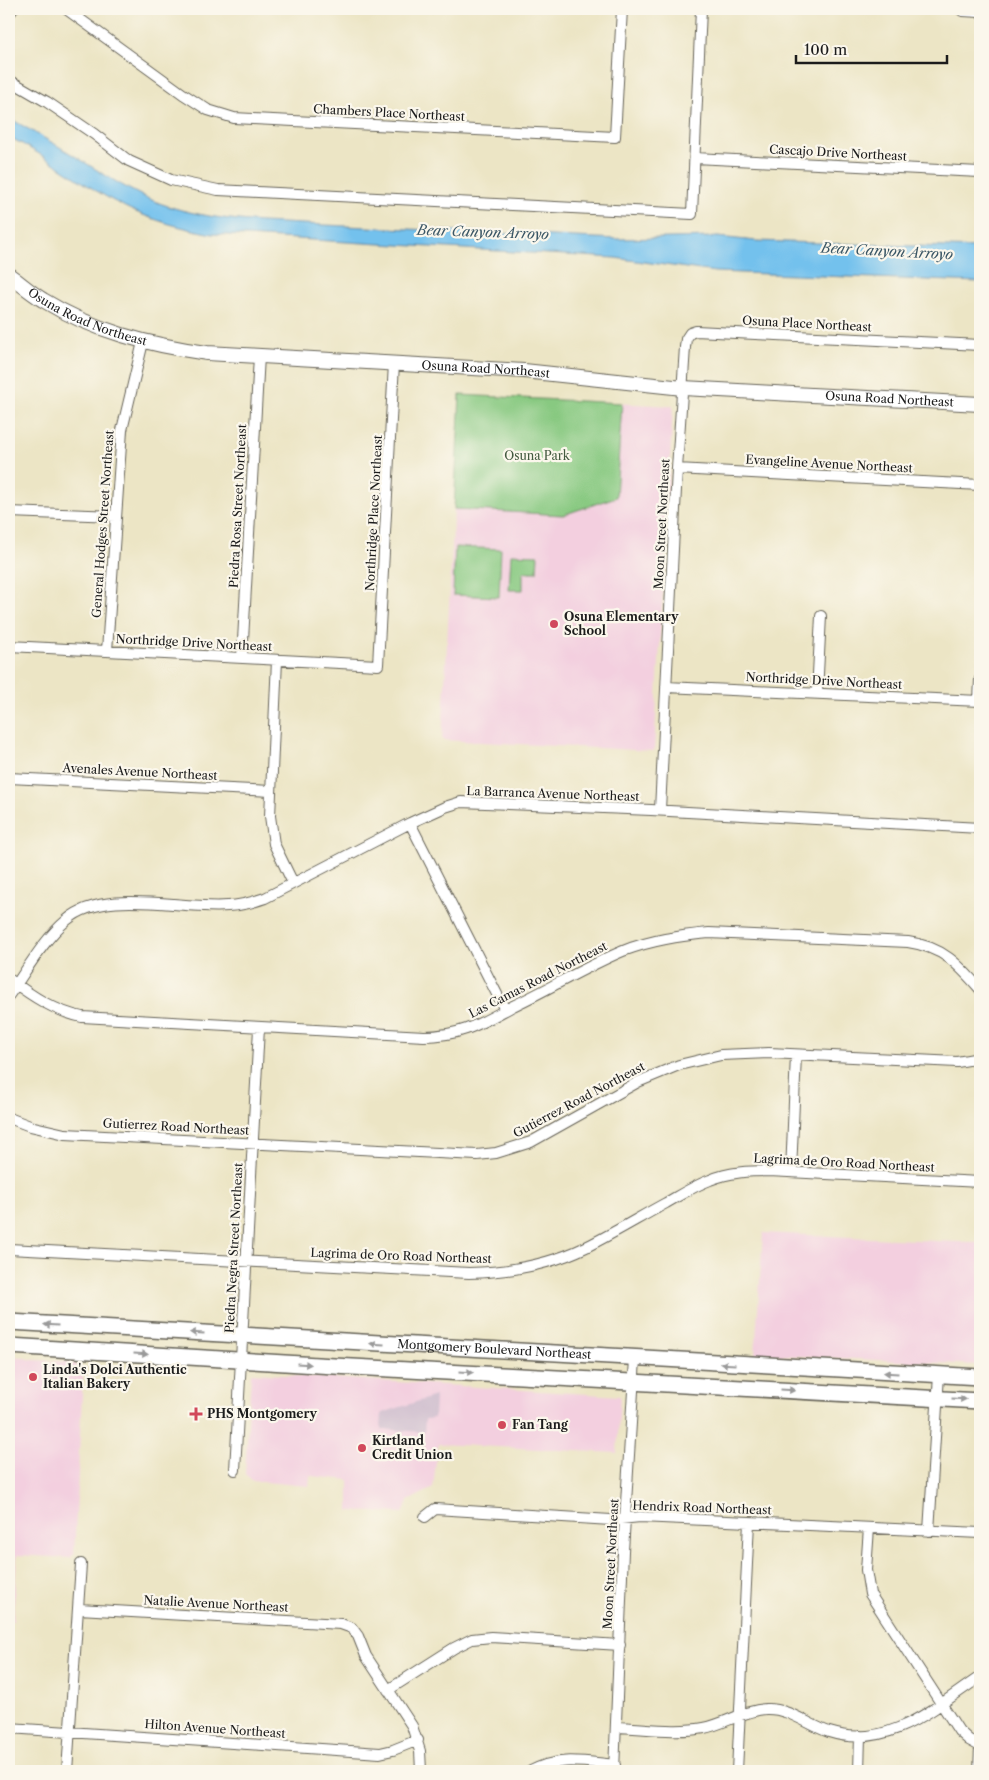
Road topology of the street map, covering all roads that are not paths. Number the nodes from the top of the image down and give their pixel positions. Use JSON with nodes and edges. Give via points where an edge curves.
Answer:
{"nodes":[{"id":1,"x":13,"y":9,"type":"edge"},
{"id":2,"x":66,"y":9,"type":"edge"},
{"id":3,"x":622,"y":9,"type":"edge"},
{"id":4,"x":701,"y":9,"type":"edge"},
{"id":5,"x":963,"y":9,"type":"edge"},
{"id":6,"x":980,"y":10,"type":"edge"},
{"id":7,"x":9,"y":14,"type":"edge"},
{"id":8,"x":9,"y":80,"type":"edge"},
{"id":9,"x":695,"y":158,"type":"junction"},
{"id":10,"x":980,"y":172,"type":"edge"},
{"id":11,"x":9,"y":275,"type":"edge"},
{"id":12,"x":143,"y":342,"type":"junction"},
{"id":13,"x":980,"y":345,"type":"edge"},
{"id":14,"x":259,"y":356,"type":"junction"},
{"id":15,"x":394,"y":363,"type":"junction"},
{"id":16,"x":682,"y":388,"type":"junction"},
{"id":17,"x":980,"y":404,"type":"edge"},
{"id":18,"x":677,"y":469,"type":"junction"},
{"id":19,"x":980,"y":485,"type":"edge"},
{"id":20,"x":9,"y":512,"type":"edge"},
{"id":21,"x":115,"y":516,"type":"junction"},
{"id":22,"x":820,"y":616,"type":"dead end"},
{"id":23,"x":9,"y":646,"type":"edge"},
{"id":24,"x":107,"y":651,"type":"junction"},
{"id":25,"x":242,"y":658,"type":"junction"},
{"id":26,"x":277,"y":660,"type":"junction"},
{"id":27,"x":378,"y":665,"type":"joint"},
{"id":28,"x":980,"y":679,"type":"edge"},
{"id":29,"x":666,"y":687,"type":"junction"},
{"id":30,"x":817,"y":693,"type":"junction"},
{"id":31,"x":980,"y":701,"type":"edge"},
{"id":32,"x":9,"y":778,"type":"edge"},
{"id":33,"x":270,"y":792,"type":"junction"},
{"id":34,"x":660,"y":810,"type":"junction"},
{"id":35,"x":410,"y":823,"type":"junction"},
{"id":36,"x":980,"y":828,"type":"edge"},
{"id":37,"x":293,"y":883,"type":"junction"},
{"id":38,"x":13,"y":982,"type":"edge"},
{"id":39,"x":980,"y":989,"type":"edge"},
{"id":40,"x":9,"y":995,"type":"edge"},
{"id":41,"x":506,"y":1010,"type":"junction"},
{"id":42,"x":259,"y":1028,"type":"junction"},
{"id":43,"x":796,"y":1055,"type":"junction"},
{"id":44,"x":980,"y":1055,"type":"edge"},
{"id":45,"x":9,"y":1118,"type":"edge"},
{"id":46,"x":253,"y":1144,"type":"junction"},
{"id":47,"x":791,"y":1172,"type":"junction"},
{"id":48,"x":980,"y":1182,"type":"edge"},
{"id":49,"x":9,"y":1249,"type":"edge"},
{"id":50,"x":246,"y":1262,"type":"junction"},
{"id":51,"x":9,"y":1322,"type":"edge"},
{"id":52,"x":242,"y":1336,"type":"junction"},
{"id":53,"x":9,"y":1346,"type":"edge"},
{"id":54,"x":635,"y":1359,"type":"junction"},
{"id":55,"x":241,"y":1360,"type":"junction"},
{"id":56,"x":939,"y":1375,"type":"junction"},
{"id":57,"x":980,"y":1377,"type":"edge"},
{"id":58,"x":634,"y":1382,"type":"junction"},
{"id":59,"x":938,"y":1398,"type":"junction"},
{"id":60,"x":980,"y":1401,"type":"edge"},
{"id":61,"x":235,"y":1470,"type":"dead end"},
{"id":62,"x":425,"y":1517,"type":"dead end"},
{"id":63,"x":626,"y":1518,"type":"junction"},
{"id":64,"x":750,"y":1522,"type":"junction"},
{"id":65,"x":869,"y":1528,"type":"junction"},
{"id":66,"x":929,"y":1531,"type":"junction"},
{"id":67,"x":980,"y":1533,"type":"edge"},
{"id":68,"x":81,"y":1564,"type":"dead end"},
{"id":69,"x":79,"y":1609,"type":"junction"},
{"id":70,"x":620,"y":1645,"type":"junction"},
{"id":71,"x":980,"y":1677,"type":"edge"},
{"id":72,"x":388,"y":1690,"type":"junction"},
{"id":73,"x":941,"y":1703,"type":"junction"},
{"id":74,"x":740,"y":1715,"type":"junction"},
{"id":75,"x":617,"y":1727,"type":"junction"},
{"id":76,"x":9,"y":1728,"type":"edge"},
{"id":77,"x":69,"y":1731,"type":"junction"},
{"id":78,"x":860,"y":1736,"type":"junction"},
{"id":79,"x":418,"y":1740,"type":"junction"},
{"id":80,"x":980,"y":1746,"type":"edge"},
{"id":81,"x":614,"y":1768,"type":"edge"},
{"id":82,"x":67,"y":1771,"type":"edge"},
{"id":83,"x":421,"y":1771,"type":"edge"},
{"id":84,"x":531,"y":1771,"type":"edge"},
{"id":85,"x":737,"y":1771,"type":"edge"},
{"id":86,"x":858,"y":1771,"type":"edge"},
{"id":87,"x":979,"y":1771,"type":"edge"}],
"edges":[{"from":1,"to":7,"type":"street"},
{"from":2,"to":3,"type":"street","name":"Chambers Place Northeast","via":[[200,105],[234,118],[615,137]]},
{"from":4,"to":9,"type":"street"},
{"from":5,"to":6,"type":"street"},
{"from":8,"to":9,"type":"street","via":[[47,102],[129,160],[171,180],[218,190],[692,214]]},
{"from":9,"to":10,"type":"street","name":"Cascajo Drive Northeast"},
{"from":11,"to":12,"type":"street","name":"Osuna Road Northeast","via":[[55,307],[96,326]]},
{"from":12,"to":14,"type":"street","name":"Osuna Road Northeast","via":[[207,353]]},
{"from":12,"to":21,"type":"street","name":"General Hodges Street Northeast","via":[[122,430]]},
{"from":13,"to":16,"type":"street","name":"Osuna Place Northeast","via":[[696,331],[686,339]]},
{"from":14,"to":15,"type":"street","name":"Osuna Road Northeast"},
{"from":14,"to":25,"type":"street","name":"Piedra Rosa Street Northeast"},
{"from":15,"to":16,"type":"street","name":"Osuna Road Northeast","via":[[524,371]]},
{"from":15,"to":27,"type":"street","name":"Northridge Place Northeast"},
{"from":16,"to":17,"type":"street","name":"Osuna Road Northeast"},
{"from":16,"to":18,"type":"street","name":"Moon Street Northeast"},
{"from":18,"to":19,"type":"street","name":"Evangeline Avenue Northeast"},
{"from":18,"to":29,"type":"street","name":"Moon Street Northeast"},
{"from":20,"to":21,"type":"street"},
{"from":21,"to":24,"type":"street","name":"General Hodges Street Northeast"},
{"from":22,"to":30,"type":"street"},
{"from":23,"to":24,"type":"street","name":"Northridge Drive Northeast"},
{"from":24,"to":25,"type":"street","name":"Northridge Drive Northeast"},
{"from":25,"to":26,"type":"street","name":"Northridge Drive Northeast"},
{"from":26,"to":27,"type":"street","name":"Northridge Drive Northeast"},
{"from":26,"to":33,"type":"street"},
{"from":28,"to":31,"type":"street"},
{"from":29,"to":30,"type":"street","name":"Northridge Drive Northeast"},
{"from":29,"to":34,"type":"street","name":"Moon Street Northeast"},
{"from":30,"to":31,"type":"street","name":"Northridge Drive Northeast"},
{"from":32,"to":33,"type":"street","name":"Avenales Avenue Northeast"},
{"from":33,"to":37,"type":"street","via":[[274,844]]},
{"from":34,"to":35,"type":"street","name":"La Barranca Avenue Northeast","via":[[461,802]]},
{"from":34,"to":36,"type":"street","name":"La Barranca Avenue Northeast"},
{"from":35,"to":37,"type":"street","name":"La Barranca Avenue Northeast"},
{"from":35,"to":41,"type":"street"},
{"from":37,"to":38,"type":"street","name":"La Barranca Avenue Northeast","via":[[247,904],[120,902],[91,906],[69,918],[54,932]]},
{"from":38,"to":40,"type":"street","name":"La Barranca Avenue Northeast"},
{"from":38,"to":42,"type":"street","name":"Las Camas Road Northeast","via":[[46,1005],[82,1017]]},
{"from":39,"to":41,"type":"street","name":"Las Camas Road Northeast","via":[[952,959],[923,944],[709,933],[649,942],[622,952]]},
{"from":41,"to":42,"type":"street","name":"Las Camas Road Northeast","via":[[463,1031],[444,1036]]},
{"from":42,"to":46,"type":"street","name":"Piedra Negra Street Northeast"},
{"from":43,"to":44,"type":"street","name":"Gutierrez Road Northeast","via":[[957,1062]]},
{"from":43,"to":46,"type":"street","name":"Gutierrez Road Northeast","via":[[729,1054],[679,1065],[638,1082],[539,1138],[496,1153],[459,1155]]},
{"from":43,"to":47,"type":"street"},
{"from":45,"to":46,"type":"street","name":"Gutierrez Road Northeast","via":[[65,1134]]},
{"from":46,"to":50,"type":"street","name":"Piedra Negra Street Northeast"},
{"from":47,"to":48,"type":"street","name":"Lagrima de Oro Road Northeast"},
{"from":47,"to":50,"type":"street","name":"Lagrima de Oro Road Northeast","via":[[750,1171],[711,1179],[585,1247],[546,1263],[520,1269],[469,1273]]},
{"from":49,"to":50,"type":"street","name":"Lagrima de Oro Road Northeast"},
{"from":50,"to":52,"type":"street","name":"Piedra Negra Street Northeast"},
{"from":52,"to":51,"type":"main road","name":"Montgomery Boulevard Northeast","one_way":true},
{"from":54,"to":52,"type":"main road","name":"Montgomery Boulevard Northeast","one_way":true},
{"from":52,"to":55,"type":"street","name":"Piedra Negra Street Northeast"},
{"from":53,"to":55,"type":"main road","name":"Montgomery Boulevard Northeast","one_way":true},
{"from":56,"to":54,"type":"main road","name":"Montgomery Boulevard Northeast","one_way":true},
{"from":54,"to":58,"type":"street","name":"Moon Street Northeast"},
{"from":55,"to":58,"type":"main road","name":"Montgomery Boulevard Northeast","one_way":true},
{"from":55,"to":61,"type":"street","name":"Piedra Negra Street Northeast"},
{"from":56,"to":57,"type":"main road","name":"Montgomery Boulevard Northeast"},
{"from":56,"to":59,"type":"street"},
{"from":58,"to":59,"type":"main road","name":"Montgomery Boulevard Northeast","one_way":true},
{"from":58,"to":63,"type":"street","name":"Moon Street Northeast"},
{"from":59,"to":60,"type":"main road","name":"Montgomery Boulevard Northeast","one_way":true},
{"from":59,"to":66,"type":"street"},
{"from":62,"to":63,"type":"street","name":"Hendrix Road Northeast","via":[[435,1509],[611,1520]]},
{"from":63,"to":64,"type":"street","name":"Hendrix Road Northeast"},
{"from":63,"to":70,"type":"street","name":"Moon Street Northeast"},
{"from":64,"to":65,"type":"street","name":"Hendrix Road Northeast"},
{"from":64,"to":74,"type":"street"},
{"from":65,"to":66,"type":"street","name":"Hendrix Road Northeast"},
{"from":65,"to":73,"type":"street","via":[[866,1570],[870,1594]]},
{"from":66,"to":67,"type":"street","name":"Hendrix Road Northeast"},
{"from":68,"to":69,"type":"street"},
{"from":69,"to":72,"type":"street","name":"Natalie Avenue Northeast","via":[[341,1624],[352,1628],[358,1636],[366,1656]]},
{"from":69,"to":77,"type":"street"},
{"from":70,"to":72,"type":"street","via":[[491,1637],[472,1639]]},
{"from":70,"to":75,"type":"street","name":"Moon Street Northeast"},
{"from":71,"to":73,"type":"street"},
{"from":72,"to":79,"type":"street"},
{"from":73,"to":78,"type":"street","via":[[906,1726]]},
{"from":73,"to":80,"type":"street","via":[[960,1731]]},
{"from":74,"to":75,"type":"street","via":[[707,1728],[692,1730]]},
{"from":74,"to":78,"type":"street","via":[[756,1710],[783,1711],[832,1733]]},
{"from":74,"to":85,"type":"street"},
{"from":75,"to":81,"type":"street","name":"Moon Street Northeast"},
{"from":76,"to":77,"type":"street","name":"Hilton Avenue Northeast"},
{"from":77,"to":79,"type":"street","name":"Hilton Avenue Northeast","via":[[374,1753],[393,1750]]},
{"from":77,"to":82,"type":"street"},
{"from":78,"to":86,"type":"street"},
{"from":79,"to":83,"type":"street"},
{"from":80,"to":87,"type":"street"},
{"from":81,"to":84,"type":"street","via":[[560,1761]]}]}
